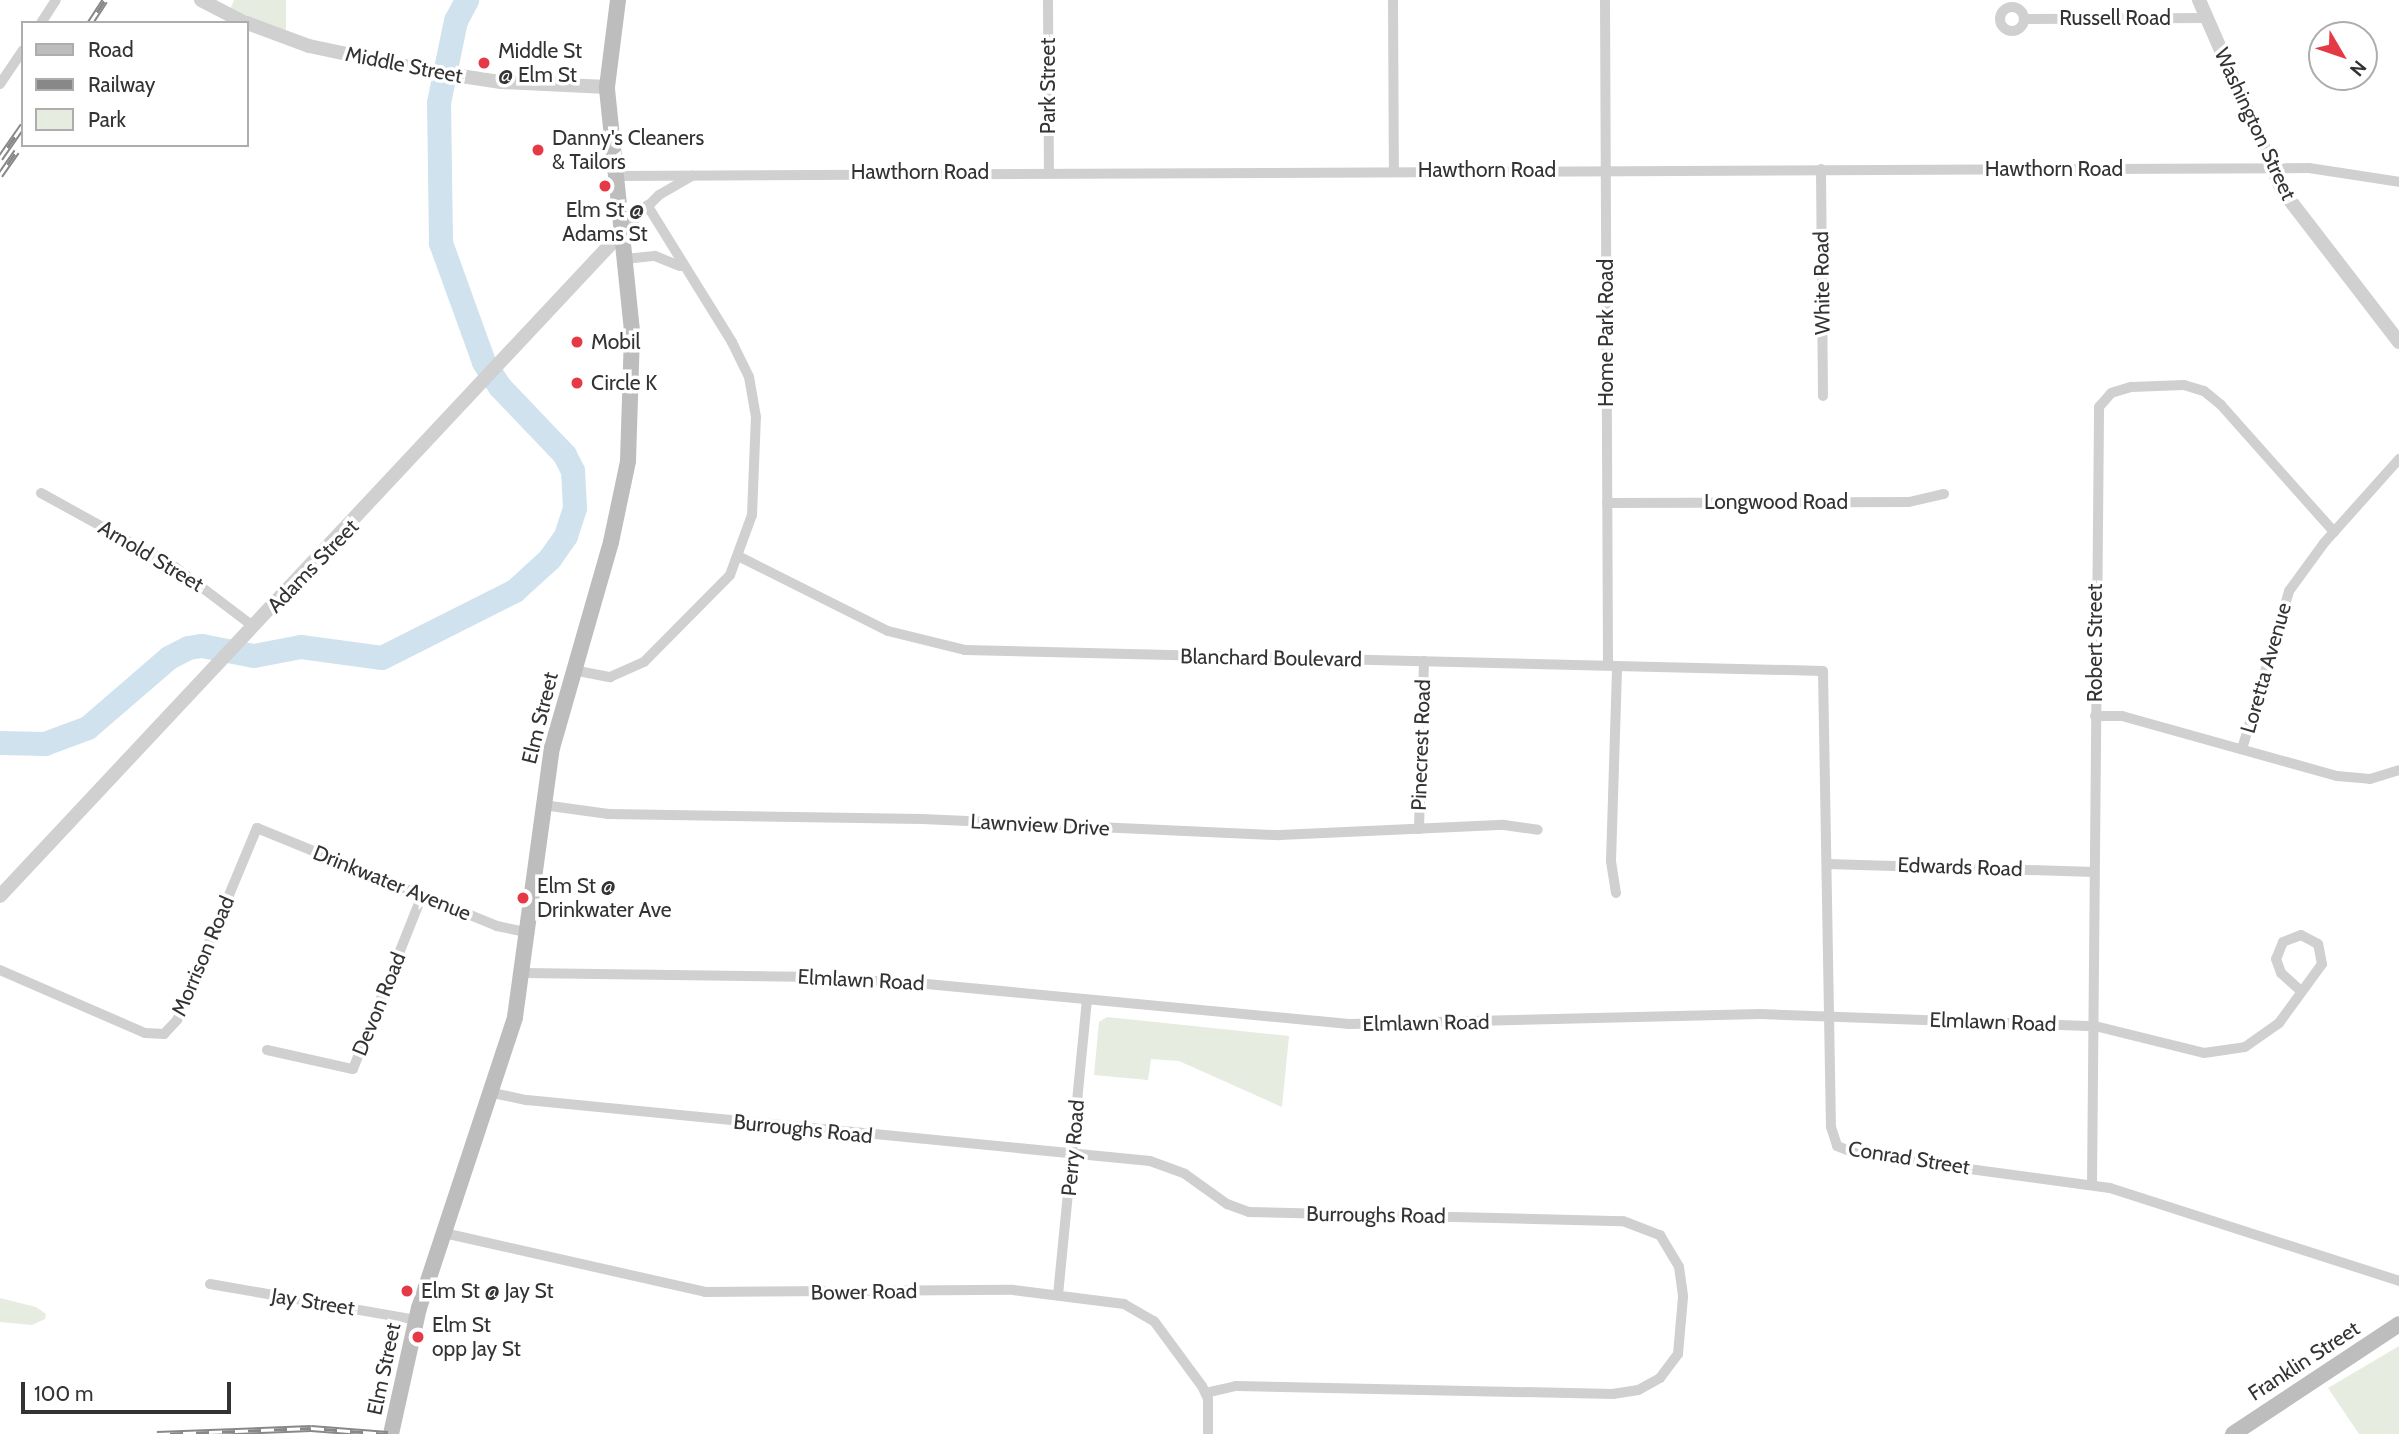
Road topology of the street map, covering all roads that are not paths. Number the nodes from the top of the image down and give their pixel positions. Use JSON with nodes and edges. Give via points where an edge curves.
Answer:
{"nodes":[{"id":1,"x":56,"y":0,"type":"edge"},
{"id":2,"x":201,"y":0,"type":"edge"},
{"id":3,"x":618,"y":0,"type":"edge"},
{"id":4,"x":1048,"y":0,"type":"edge"},
{"id":5,"x":1393,"y":0,"type":"edge"},
{"id":6,"x":1605,"y":0,"type":"edge"},
{"id":7,"x":2199,"y":0,"type":"edge"},
{"id":8,"x":2207,"y":18,"type":"junction"},
{"id":9,"x":2024,"y":19,"type":"dead end"},
{"id":10,"x":42,"y":21,"type":"edge"},
{"id":11,"x":242,"y":21,"type":"edge"},
{"id":12,"x":248,"y":24,"type":"edge"},
{"id":13,"x":21,"y":53,"type":"edge"},
{"id":14,"x":0,"y":84,"type":"edge"},
{"id":15,"x":607,"y":87,"type":"junction"},
{"id":16,"x":2271,"y":168,"type":"junction"},
{"id":17,"x":1821,"y":169,"type":"junction"},
{"id":18,"x":1394,"y":170,"type":"junction"},
{"id":19,"x":1606,"y":170,"type":"junction"},
{"id":20,"x":1049,"y":172,"type":"junction"},
{"id":21,"x":703,"y":173,"type":"junction"},
{"id":22,"x":617,"y":176,"type":"junction"},
{"id":23,"x":2399,"y":182,"type":"edge"},
{"id":24,"x":647,"y":205,"type":"junction"},
{"id":25,"x":622,"y":232,"type":"junction"},
{"id":26,"x":625,"y":259,"type":"junction"},
{"id":27,"x":683,"y":267,"type":"junction"},
{"id":28,"x":2399,"y":342,"type":"edge"},
{"id":29,"x":1823,"y":396,"type":"dead end"},
{"id":30,"x":2399,"y":459,"type":"edge"},
{"id":31,"x":41,"y":493,"type":"dead end"},
{"id":32,"x":1944,"y":494,"type":"dead end"},
{"id":33,"x":1607,"y":503,"type":"junction"},
{"id":34,"x":2334,"y":532,"type":"junction"},
{"id":35,"x":740,"y":557,"type":"junction"},
{"id":36,"x":254,"y":627,"type":"junction"},
{"id":37,"x":1424,"y":661,"type":"junction"},
{"id":38,"x":1612,"y":666,"type":"junction"},
{"id":39,"x":573,"y":670,"type":"junction"},
{"id":40,"x":1823,"y":671,"type":"joint"},
{"id":41,"x":2095,"y":716,"type":"junction"},
{"id":42,"x":2242,"y":750,"type":"junction"},
{"id":43,"x":2399,"y":770,"type":"edge"},
{"id":44,"x":543,"y":805,"type":"junction"},
{"id":45,"x":257,"y":828,"type":"joint"},
{"id":46,"x":1419,"y":829,"type":"junction"},
{"id":47,"x":1538,"y":830,"type":"dead end"},
{"id":48,"x":1826,"y":864,"type":"junction"},
{"id":49,"x":2094,"y":872,"type":"junction"},
{"id":50,"x":1616,"y":893,"type":"dead end"},
{"id":51,"x":0,"y":896,"type":"edge"},
{"id":52,"x":422,"y":896,"type":"junction"},
{"id":53,"x":528,"y":933,"type":"junction"},
{"id":54,"x":0,"y":970,"type":"edge"},
{"id":55,"x":523,"y":973,"type":"junction"},
{"id":56,"x":2300,"y":990,"type":"junction"},
{"id":57,"x":1087,"y":1000,"type":"junction"},
{"id":58,"x":1830,"y":1016,"type":"junction"},
{"id":59,"x":2095,"y":1027,"type":"junction"},
{"id":60,"x":267,"y":1050,"type":"dead end"},
{"id":61,"x":492,"y":1093,"type":"junction"},
{"id":62,"x":1073,"y":1154,"type":"junction"},
{"id":63,"x":2092,"y":1185,"type":"junction"},
{"id":64,"x":444,"y":1233,"type":"junction"},
{"id":65,"x":2399,"y":1281,"type":"edge"},
{"id":66,"x":210,"y":1284,"type":"dead end"},
{"id":67,"x":1058,"y":1295,"type":"junction"},
{"id":68,"x":416,"y":1320,"type":"junction"},
{"id":69,"x":2399,"y":1324,"type":"edge"},
{"id":70,"x":1206,"y":1393,"type":"junction"},
{"id":71,"x":391,"y":1434,"type":"edge"},
{"id":72,"x":1208,"y":1434,"type":"edge"},
{"id":73,"x":2233,"y":1434,"type":"edge"}],
"edges":[{"from":1,"to":10,"type":"street"},
{"from":2,"to":11,"type":"street","name":"Middle Street"},
{"from":3,"to":15,"type":"main road","name":"Elm Street"},
{"from":4,"to":20,"type":"street","name":"Park Street"},
{"from":5,"to":18,"type":"street"},
{"from":6,"to":19,"type":"street","name":"Home Park Road"},
{"from":7,"to":8,"type":"street","name":"Washington Street"},
{"from":8,"to":9,"type":"street","name":"Russell Road"},
{"from":8,"to":16,"type":"street","name":"Washington Street"},
{"from":12,"to":15,"type":"street","name":"Middle Street","via":[[309,46],[455,76]]},
{"from":13,"to":14,"type":"street"},
{"from":15,"to":22,"type":"main road","name":"Elm Street"},
{"from":16,"to":17,"type":"street","name":"Hawthorn Road"},
{"from":16,"to":23,"type":"street","name":"Hawthorn Road","via":[[2318,168]]},
{"from":16,"to":28,"type":"street","name":"Washington Street","via":[[2289,200]]},
{"from":17,"to":19,"type":"street","name":"Hawthorn Road"},
{"from":17,"to":29,"type":"street","name":"White Road"},
{"from":18,"to":19,"type":"street","name":"Hawthorn Road"},
{"from":18,"to":20,"type":"street","name":"Hawthorn Road"},
{"from":19,"to":33,"type":"street","name":"Home Park Road"},
{"from":20,"to":21,"type":"street","name":"Hawthorn Road"},
{"from":21,"to":22,"type":"street","name":"Hawthorn Road"},
{"from":21,"to":24,"type":"street","name":"Hawthorn Road","via":[[678,182]]},
{"from":22,"to":25,"type":"main road","name":"Elm Street"},
{"from":24,"to":25,"type":"street","name":"Hawthorn Road"},
{"from":24,"to":27,"type":"street"},
{"from":25,"to":26,"type":"main road","name":"Elm Street"},
{"from":25,"to":36,"type":"street","name":"Adams Street"},
{"from":26,"to":27,"type":"street","via":[[662,257]]},
{"from":26,"to":39,"type":"main road","name":"Elm Street","via":[[633,360],[630,446],[615,526]]},
{"from":27,"to":35,"type":"street","via":[[738,351],[753,395],[755,490]]},
{"from":30,"to":34,"type":"street","name":"Loretta Avenue"},
{"from":31,"to":36,"type":"street","name":"Arnold Street","via":[[165,560]]},
{"from":32,"to":33,"type":"street","name":"Longwood Road","via":[[1909,502]]},
{"from":33,"to":38,"type":"street","name":"Home Park Road"},
{"from":34,"to":41,"type":"street","name":"Robert Street","via":[[2211,395],[2184,384],[2131,387],[2111,393],[2095,419]]},
{"from":34,"to":42,"type":"street","name":"Loretta Avenue","via":[[2285,600]]},
{"from":35,"to":37,"type":"street","name":"Blanchard Boulevard","via":[[888,631],[952,649]]},
{"from":35,"to":39,"type":"street","via":[[714,594],[638,667],[610,677]]},
{"from":36,"to":51,"type":"street","name":"Adams Street"},
{"from":37,"to":38,"type":"street","name":"Blanchard Boulevard"},
{"from":37,"to":46,"type":"street","name":"Pinecrest Road"},
{"from":38,"to":40,"type":"street","name":"Blanchard Boulevard"},
{"from":38,"to":50,"type":"street","name":"Home Park Road","via":[[1611,860]]},
{"from":39,"to":44,"type":"main road","name":"Elm Street","via":[[555,733]]},
{"from":40,"to":48,"type":"street","name":"Conrad Street"},
{"from":41,"to":42,"type":"street","via":[[2122,716]]},
{"from":41,"to":49,"type":"street","name":"Robert Street"},
{"from":42,"to":43,"type":"street","via":[[2350,778],[2370,779]]},
{"from":44,"to":46,"type":"street","name":"Lawnview Drive","via":[[608,814],[922,819],[1266,835]]},
{"from":44,"to":53,"type":"main road","name":"Elm Street"},
{"from":45,"to":52,"type":"street","name":"Drinkwater Avenue"},
{"from":45,"to":54,"type":"street","name":"Morrison Road","via":[[177,1020],[164,1034],[145,1032]]},
{"from":46,"to":47,"type":"street","name":"Lawnview Drive","via":[[1512,825]]},
{"from":48,"to":49,"type":"street","name":"Edwards Road"},
{"from":48,"to":58,"type":"street","name":"Conrad Street"},
{"from":49,"to":59,"type":"street","name":"Robert Street"},
{"from":52,"to":53,"type":"street","name":"Drinkwater Avenue"},
{"from":52,"to":60,"type":"street","name":"Devon Road","via":[[353,1069]]},
{"from":53,"to":55,"type":"main road","name":"Elm Street"},
{"from":55,"to":57,"type":"street","name":"Elmlawn Road","via":[[800,976]]},
{"from":55,"to":61,"type":"main road","name":"Elm Street"},
{"from":56,"to":56,"type":"street","via":[[2281,974],[2276,959],[2283,942],[2297,935],[2312,939],[2323,956],[2319,972]]},
{"from":56,"to":59,"type":"street","name":"Elmlawn Road","via":[[2274,1029],[2230,1052],[2193,1052]]},
{"from":57,"to":58,"type":"street","name":"Elmlawn Road","via":[[1362,1025]]},
{"from":57,"to":62,"type":"street","name":"Perry Road"},
{"from":58,"to":59,"type":"street","name":"Elmlawn Road"},
{"from":58,"to":63,"type":"street","name":"Conrad Street","via":[[1831,1133],[1841,1149]]},
{"from":59,"to":63,"type":"street","name":"Robert Street"},
{"from":61,"to":62,"type":"street","name":"Burroughs Road"},
{"from":61,"to":64,"type":"main road","name":"Elm Street"},
{"from":62,"to":67,"type":"street","name":"Perry Road"},
{"from":62,"to":70,"type":"street","name":"Burroughs Road","via":[[1168,1166],[1227,1204],[1249,1212],[1623,1221],[1660,1235],[1679,1267],[1683,1297],[1678,1354],[1660,1378],[1631,1392],[1236,1386]]},
{"from":63,"to":65,"type":"street","name":"Conrad Street"},
{"from":64,"to":67,"type":"street","name":"Bower Road","via":[[705,1292],[1003,1290]]},
{"from":64,"to":68,"type":"main road","name":"Elm Street"},
{"from":66,"to":68,"type":"street","name":"Jay Street"},
{"from":67,"to":70,"type":"street","name":"Bower Road","via":[[1143,1311]]},
{"from":68,"to":71,"type":"main road","name":"Elm Street"},
{"from":69,"to":73,"type":"main road","name":"Franklin Street"},
{"from":70,"to":72,"type":"street"}]}
